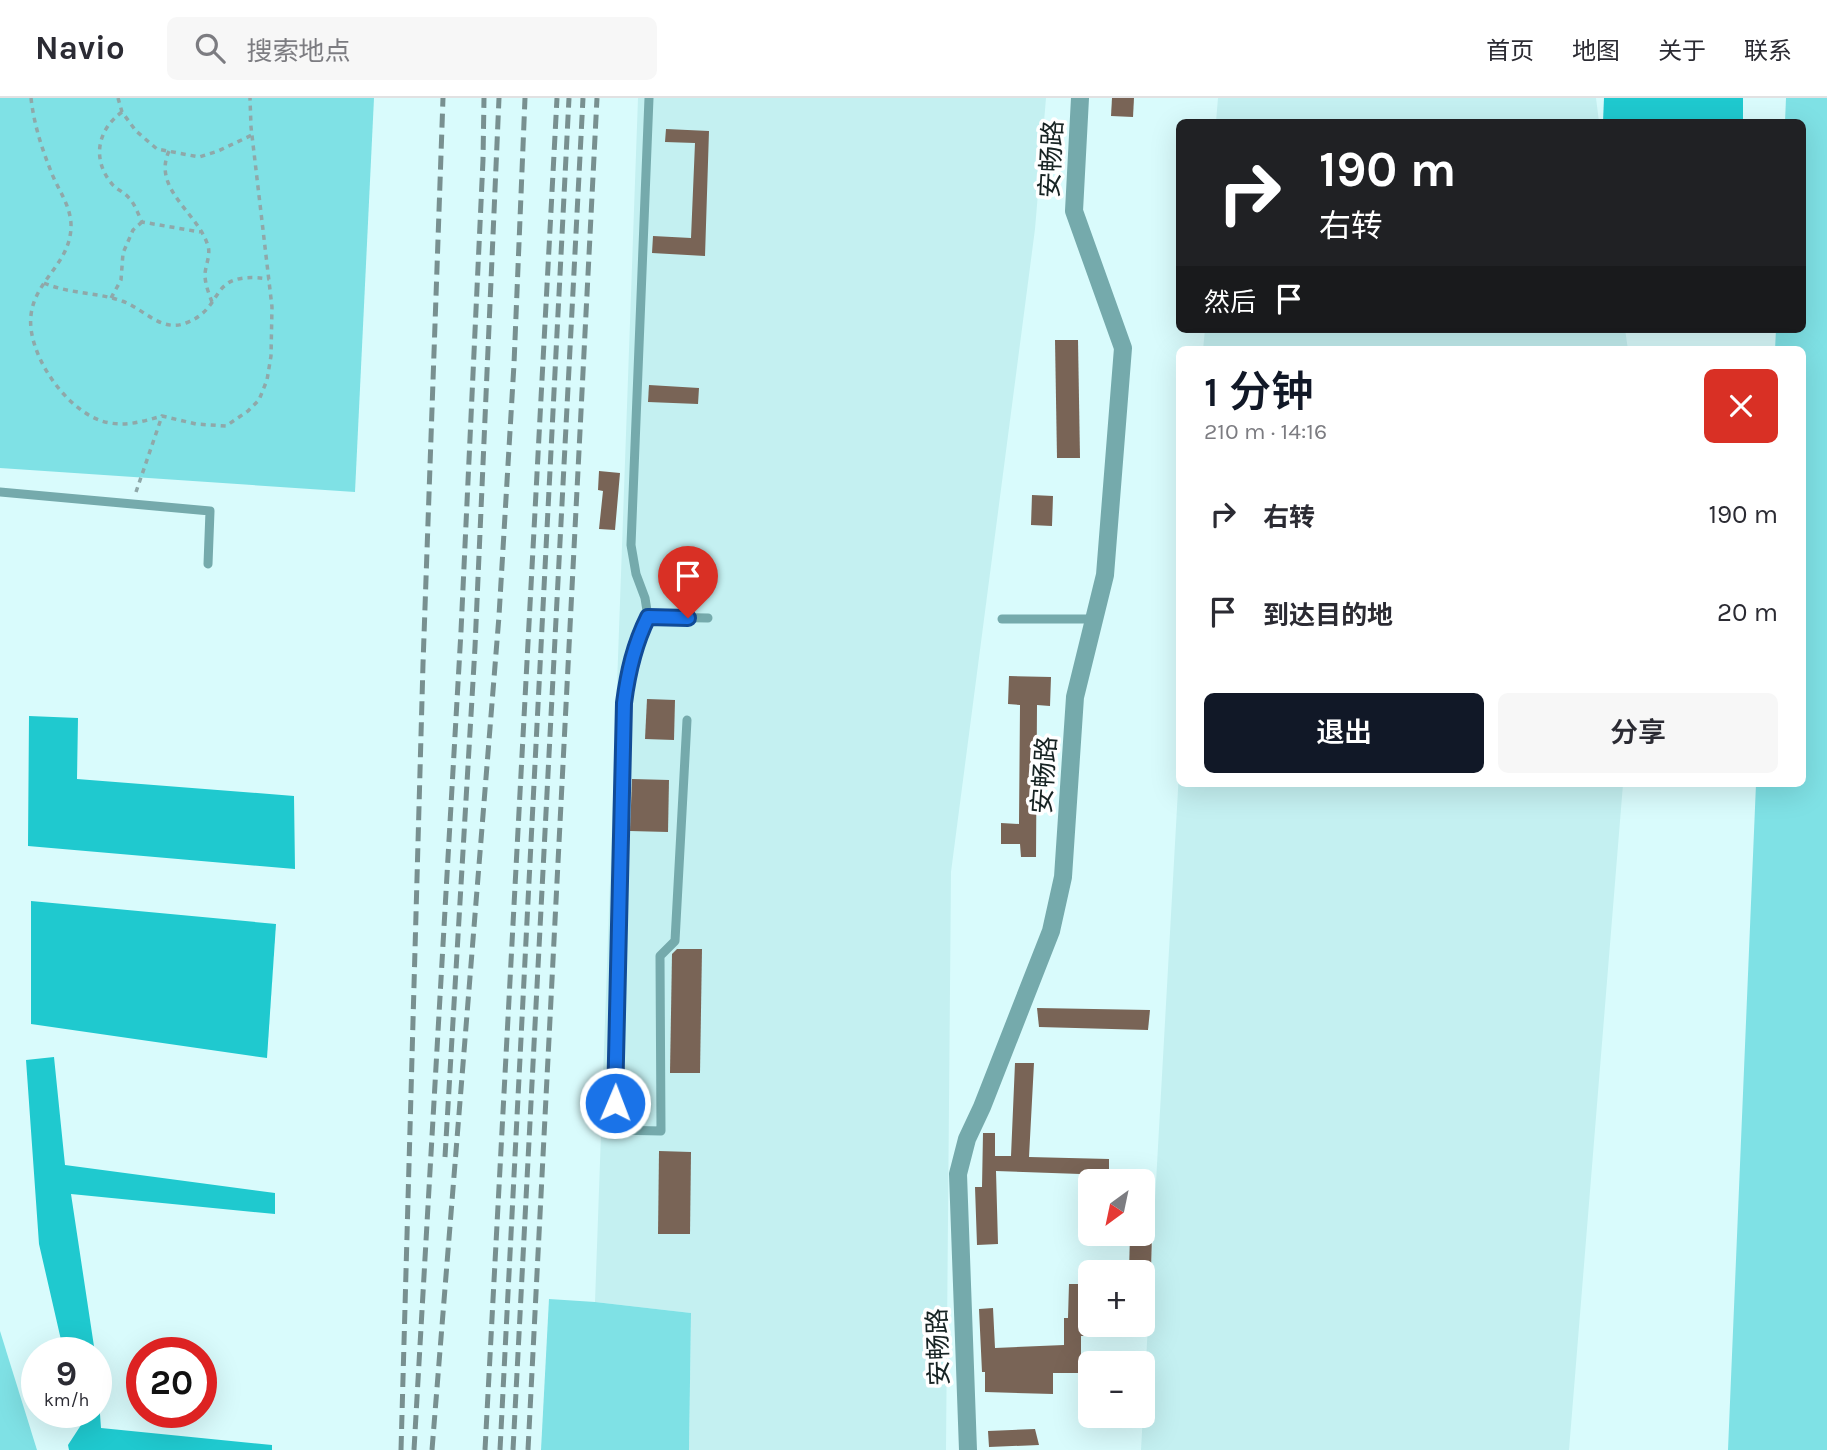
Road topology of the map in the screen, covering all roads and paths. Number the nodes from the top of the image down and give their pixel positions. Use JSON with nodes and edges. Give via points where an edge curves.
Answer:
{"nodes":[{"id":1,"x":31,"y":98,"type":"edge"},
{"id":2,"x":118,"y":98,"type":"edge"},
{"id":3,"x":250,"y":98,"type":"edge"},
{"id":4,"x":649,"y":98,"type":"edge"},
{"id":5,"x":1080,"y":98,"type":"edge"},
{"id":6,"x":122,"y":111,"type":"junction"},
{"id":7,"x":252,"y":135,"type":"junction"},
{"id":8,"x":169,"y":150,"type":"junction"},
{"id":9,"x":142,"y":222,"type":"junction"},
{"id":10,"x":200,"y":232,"type":"junction"},
{"id":11,"x":269,"y":279,"type":"junction"},
{"id":12,"x":44,"y":283,"type":"junction"},
{"id":13,"x":111,"y":298,"type":"junction"},
{"id":14,"x":212,"y":302,"type":"junction"},
{"id":15,"x":162,"y":416,"type":"junction"},
{"id":16,"x":0,"y":492,"type":"edge"},
{"id":17,"x":132,"y":503,"type":"junction"},
{"id":18,"x":208,"y":564,"type":"dead end"},
{"id":19,"x":648,"y":617,"type":"junction"},
{"id":20,"x":708,"y":618,"type":"dead end"},
{"id":21,"x":1002,"y":619,"type":"dead end"},
{"id":22,"x":1094,"y":619,"type":"junction"},
{"id":23,"x":687,"y":720,"type":"dead end"},
{"id":24,"x":968,"y":1450,"type":"edge"}],
"edges":[{"from":1,"to":12,"type":"path","via":[[37,137],[70,214],[69,243]]},
{"from":2,"to":6,"type":"path"},
{"from":3,"to":7,"type":"path"},
{"from":4,"to":19,"type":"lane","via":[[631,545]]},
{"from":5,"to":22,"type":"street","name":"安畅路","via":[[1074,211],[1123,348],[1105,575]]},
{"from":6,"to":8,"type":"path","via":[[157,149]]},
{"from":6,"to":9,"type":"path","via":[[110,120],[98,150],[111,183],[131,199]]},
{"from":7,"to":8,"type":"path","via":[[199,156]]},
{"from":7,"to":11,"type":"path"},
{"from":8,"to":10,"type":"path","via":[[165,173]]},
{"from":9,"to":10,"type":"path"},
{"from":9,"to":13,"type":"path","via":[[122,253],[121,280]]},
{"from":10,"to":14,"type":"path","via":[[208,244],[205,273]]},
{"from":11,"to":14,"type":"path","via":[[235,279],[223,285]]},
{"from":11,"to":15,"type":"path","via":[[271,356],[259,400],[226,426]]},
{"from":12,"to":13,"type":"path"},
{"from":12,"to":15,"type":"path","via":[[31,316],[34,340],[42,365],[61,390],[81,411],[107,423],[132,425]]},
{"from":13,"to":14,"type":"path","via":[[162,323],[184,324]]},
{"from":15,"to":17,"type":"path"},
{"from":16,"to":17,"type":"lane"},
{"from":17,"to":18,"type":"lane","via":[[210,510]]},
{"from":19,"to":20,"type":"lane"},
{"from":19,"to":23,"type":"lane","via":[[636,641],[624,703],[614,1130],[661,1131],[660,956],[675,941]]},
{"from":21,"to":22,"type":"lane"},
{"from":22,"to":24,"type":"street","name":"安畅路","via":[[1075,697],[1059,902],[967,1139],[958,1174]]}]}
